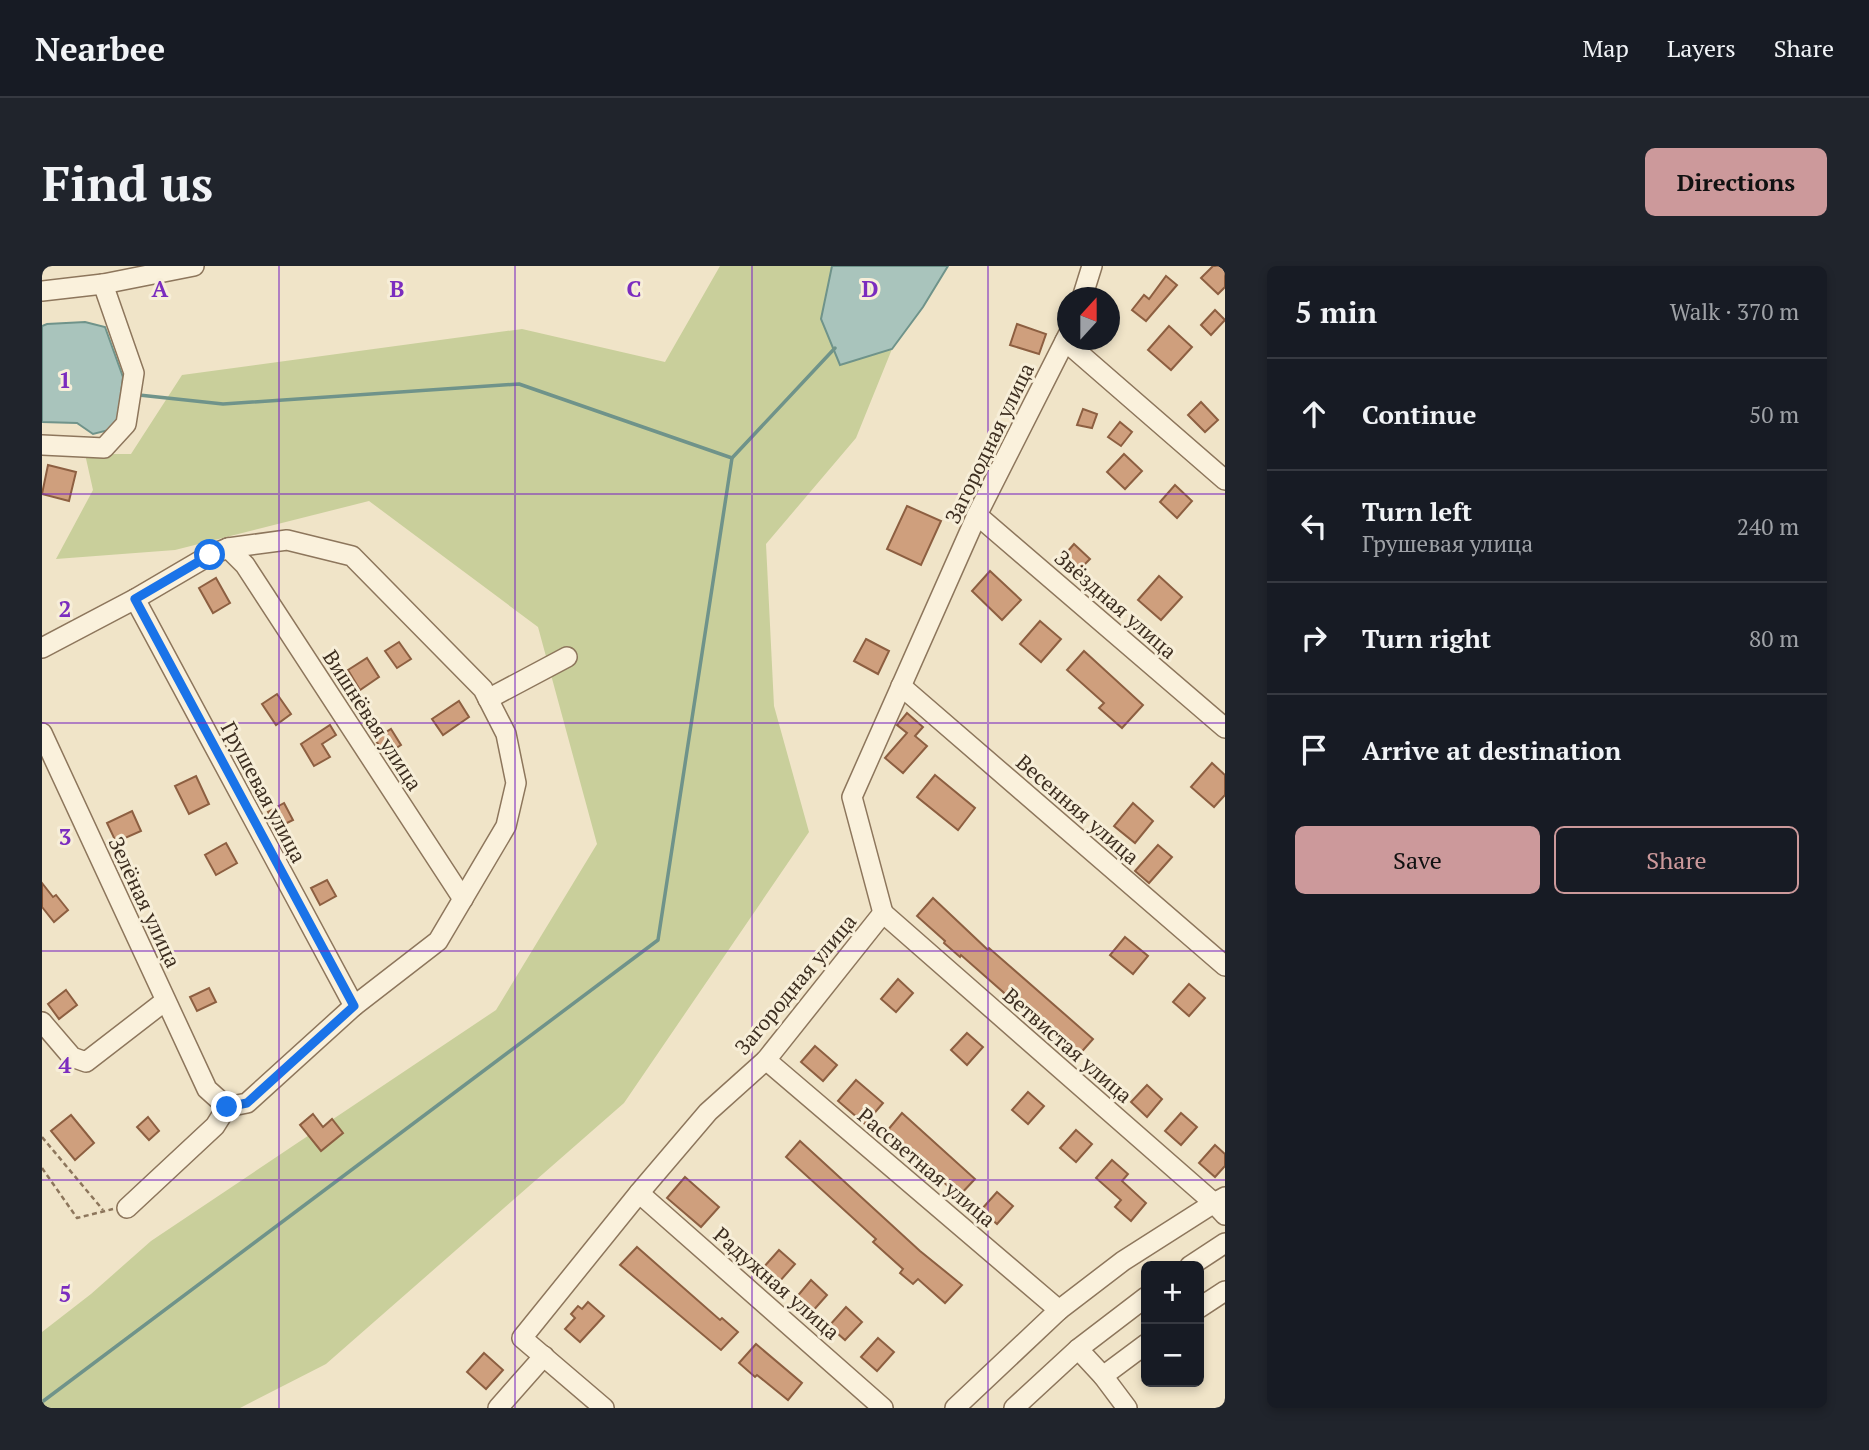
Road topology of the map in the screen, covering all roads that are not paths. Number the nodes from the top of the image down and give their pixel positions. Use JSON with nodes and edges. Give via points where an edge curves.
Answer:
{"nodes":[{"id":1,"x":194,"y":266,"type":"edge"},
{"id":2,"x":1092,"y":266,"type":"edge"},
{"id":3,"x":103,"y":284,"type":"junction"},
{"id":4,"x":1085,"y":287,"type":"edge"},
{"id":5,"x":42,"y":291,"type":"edge"},
{"id":6,"x":1060,"y":350,"type":"edge"},
{"id":7,"x":1079,"y":350,"type":"edge"},
{"id":8,"x":42,"y":445,"type":"edge"},
{"id":9,"x":1225,"y":480,"type":"edge"},
{"id":10,"x":977,"y":515,"type":"junction"},
{"id":11,"x":228,"y":548,"type":"junction"},
{"id":12,"x":135,"y":599,"type":"junction"},
{"id":13,"x":42,"y":648,"type":"edge"},
{"id":14,"x":567,"y":657,"type":"dead end"},
{"id":15,"x":901,"y":685,"type":"junction"},
{"id":16,"x":488,"y":699,"type":"junction"},
{"id":17,"x":1225,"y":728,"type":"edge"},
{"id":18,"x":42,"y":733,"type":"edge"},
{"id":19,"x":463,"y":899,"type":"junction"},
{"id":20,"x":883,"y":913,"type":"junction"},
{"id":21,"x":1225,"y":967,"type":"edge"},
{"id":22,"x":165,"y":1001,"type":"junction"},
{"id":23,"x":354,"y":1006,"type":"junction"},
{"id":24,"x":42,"y":1022,"type":"edge"},
{"id":25,"x":766,"y":1060,"type":"junction"},
{"id":26,"x":227,"y":1107,"type":"junction"},
{"id":27,"x":639,"y":1193,"type":"junction"},
{"id":28,"x":1221,"y":1205,"type":"edge"},
{"id":29,"x":127,"y":1208,"type":"road end"},
{"id":30,"x":1225,"y":1243,"type":"edge"},
{"id":31,"x":1197,"y":1261,"type":"edge"},
{"id":32,"x":1225,"y":1291,"type":"edge"},
{"id":33,"x":1141,"y":1301,"type":"edge"},
{"id":34,"x":1204,"y":1305,"type":"edge"},
{"id":35,"x":1059,"y":1310,"type":"junction"},
{"id":36,"x":1141,"y":1348,"type":"edge"},
{"id":37,"x":1078,"y":1349,"type":"junction"},
{"id":38,"x":544,"y":1356,"type":"junction"},
{"id":39,"x":1103,"y":1376,"type":"junction"},
{"id":40,"x":498,"y":1408,"type":"edge"},
{"id":41,"x":604,"y":1408,"type":"edge"},
{"id":42,"x":884,"y":1408,"type":"edge"},
{"id":43,"x":955,"y":1408,"type":"edge"},
{"id":44,"x":1014,"y":1408,"type":"edge"},
{"id":45,"x":1127,"y":1408,"type":"edge"}],
"edges":[{"from":1,"to":3,"type":"street"},
{"from":2,"to":4,"type":"street"},
{"from":3,"to":5,"type":"street"},
{"from":3,"to":8,"type":"street","via":[[134,373],[126,424],[104,448]]},
{"from":6,"to":10,"type":"street","name":"Загородная улица"},
{"from":7,"to":9,"type":"street"},
{"from":10,"to":15,"type":"street","name":"Загородная улица"},
{"from":10,"to":17,"type":"street","name":"Звёздная улица"},
{"from":11,"to":12,"type":"street"},
{"from":11,"to":16,"type":"street","via":[[287,540],[352,556]]},
{"from":11,"to":19,"type":"street","name":"Вишнёвая улица","via":[[245,565]]},
{"from":12,"to":13,"type":"street"},
{"from":12,"to":23,"type":"street","name":"Грушевая улица"},
{"from":14,"to":16,"type":"street"},
{"from":15,"to":20,"type":"street","name":"Загородная улица","via":[[852,797]]},
{"from":15,"to":21,"type":"street","name":"Весенняя улица"},
{"from":16,"to":19,"type":"street","via":[[506,734],[516,783],[506,826]]},
{"from":18,"to":22,"type":"street","name":"Зелёная улица"},
{"from":19,"to":23,"type":"street","via":[[438,941]]},
{"from":20,"to":25,"type":"street","name":"Загородная улица"},
{"from":20,"to":28,"type":"street","name":"Ветвистая улица"},
{"from":22,"to":24,"type":"street","via":[[86,1062],[72,1057]]},
{"from":22,"to":26,"type":"street","name":"Зелёная улица","via":[[208,1089]]},
{"from":23,"to":26,"type":"street","via":[[247,1103]]},
{"from":25,"to":27,"type":"street","name":"Загородная улица","via":[[708,1112]]},
{"from":25,"to":35,"type":"street","name":"Рассветная улица"},
{"from":26,"to":29,"type":"street","via":[[215,1126]]},
{"from":27,"to":38,"type":"street","name":"Загородная улица","via":[[522,1338]]},
{"from":27,"to":42,"type":"street","name":"Радужная улица"},
{"from":28,"to":35,"type":"street","via":[[1123,1261]]},
{"from":30,"to":31,"type":"street"},
{"from":32,"to":34,"type":"street"},
{"from":33,"to":37,"type":"street"},
{"from":35,"to":43,"type":"street"},
{"from":36,"to":39,"type":"street"},
{"from":37,"to":39,"type":"street"},
{"from":37,"to":44,"type":"street"},
{"from":38,"to":40,"type":"street"},
{"from":38,"to":41,"type":"street"},
{"from":39,"to":45,"type":"street"}]}
